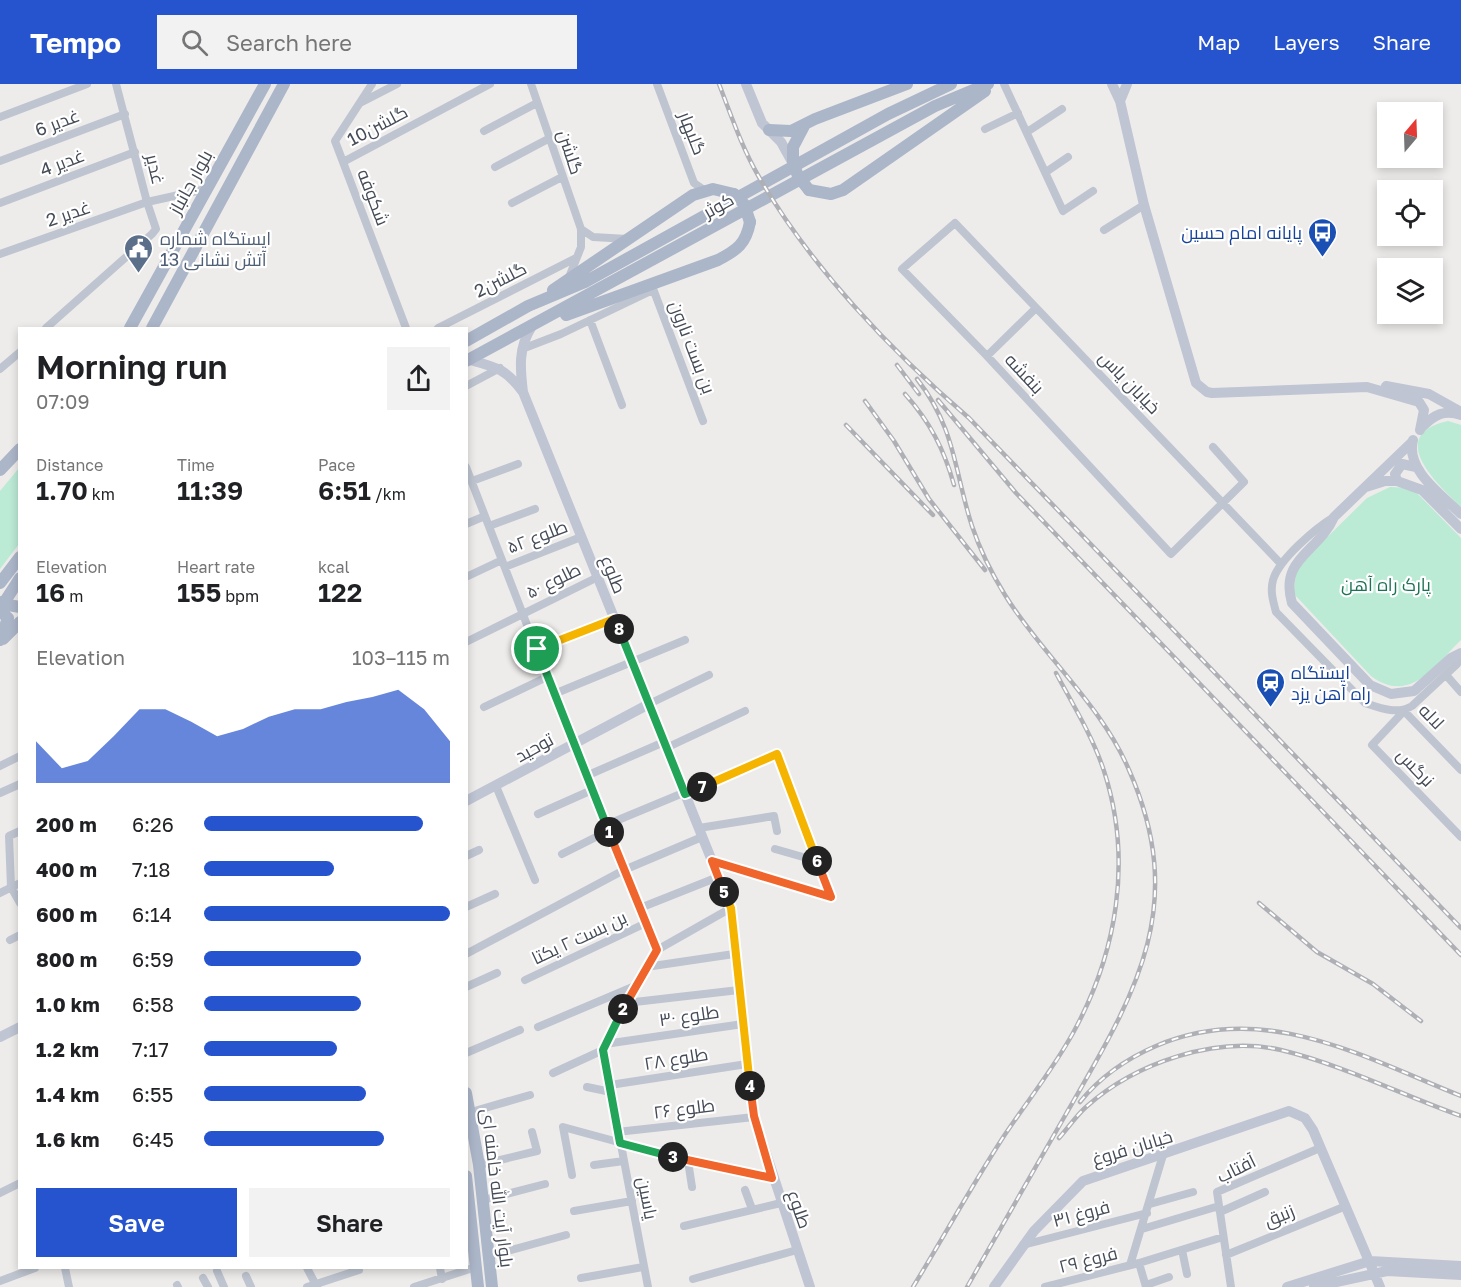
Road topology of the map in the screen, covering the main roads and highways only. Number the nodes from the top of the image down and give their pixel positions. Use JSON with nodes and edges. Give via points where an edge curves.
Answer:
{"nodes":[{"id":1,"x":265,"y":84,"type":"edge"},
{"id":2,"x":284,"y":84,"type":"edge"},
{"id":3,"x":907,"y":84,"type":"edge"},
{"id":4,"x":951,"y":84,"type":"edge"},
{"id":5,"x":988,"y":84,"type":"edge"},
{"id":6,"x":994,"y":84,"type":"edge"},
{"id":7,"x":805,"y":125,"type":"junction"},
{"id":8,"x":769,"y":130,"type":"road end"},
{"id":9,"x":528,"y":306,"type":"junction"},
{"id":10,"x":534,"y":325,"type":"junction"},
{"id":11,"x":131,"y":327,"type":"edge"},
{"id":12,"x":153,"y":327,"type":"edge"},
{"id":13,"x":468,"y":340,"type":"edge"},
{"id":14,"x":468,"y":360,"type":"edge"},
{"id":15,"x":18,"y":451,"type":"edge"},
{"id":16,"x":0,"y":470,"type":"edge"},
{"id":17,"x":18,"y":560,"type":"edge"},
{"id":18,"x":18,"y":582,"type":"edge"},
{"id":19,"x":0,"y":583,"type":"edge"},
{"id":20,"x":5,"y":608,"type":"edge"},
{"id":21,"x":18,"y":624,"type":"edge"},
{"id":22,"x":0,"y":641,"type":"edge"},
{"id":23,"x":468,"y":1101,"type":"edge"},
{"id":24,"x":468,"y":1194,"type":"edge"},
{"id":25,"x":478,"y":1287,"type":"edge"},
{"id":26,"x":492,"y":1287,"type":"edge"}],
"edges":[{"from":1,"to":11,"type":"main road","name":"بلوار جانباز"},
{"from":2,"to":12,"type":"main road","name":"بلوار جانباز"},
{"from":3,"to":7,"type":"main road"},
{"from":4,"to":9,"type":"main road","name":"کوثر","via":[[888,114],[585,282]]},
{"from":5,"to":10,"type":"main road","name":"کوثر","via":[[935,106]]},
{"from":6,"to":7,"type":"main road","bridge":true,"via":[[843,190],[831,194],[808,190],[792,161],[796,139]]},
{"from":7,"to":8,"type":"main road","via":[[791,131]]},
{"from":9,"to":10,"type":"main road","bridge":true,"via":[[704,190],[724,190],[744,204],[750,222],[747,239],[738,249],[653,288]]},
{"from":9,"to":13,"type":"main road","name":"کوثر"},
{"from":10,"to":14,"type":"main road","name":"کوثر"},
{"from":15,"to":16,"type":"main road"},
{"from":17,"to":19,"type":"main road"},
{"from":18,"to":20,"type":"main road"},
{"from":20,"to":22,"type":"main road","via":[[8,621]]},
{"from":21,"to":22,"type":"main road"},
{"from":23,"to":26,"type":"main road","name":"بلوار آیت الله خامنه ای"},
{"from":24,"to":25,"type":"main road","name":"بلوار آیت الله خامنه ای"}]}
